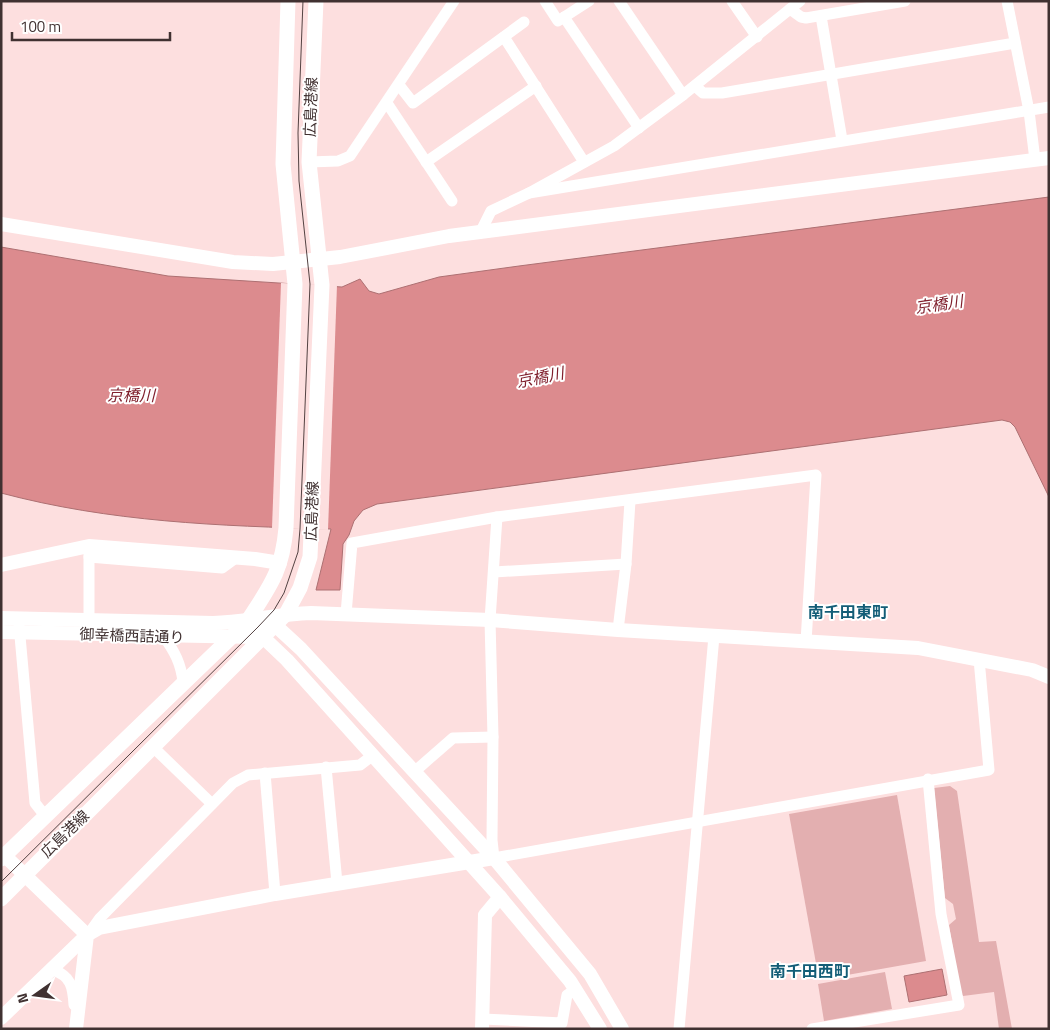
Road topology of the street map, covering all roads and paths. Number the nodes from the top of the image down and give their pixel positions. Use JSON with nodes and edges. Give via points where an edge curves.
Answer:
{"nodes":[{"id":1,"x":288,"y":1,"type":"edge"},
{"id":2,"x":316,"y":1,"type":"edge"},
{"id":3,"x":454,"y":1,"type":"edge"},
{"id":4,"x":545,"y":1,"type":"edge"},
{"id":5,"x":589,"y":1,"type":"edge"},
{"id":6,"x":619,"y":1,"type":"edge"},
{"id":7,"x":732,"y":1,"type":"edge"},
{"id":8,"x":800,"y":1,"type":"edge"},
{"id":9,"x":905,"y":1,"type":"edge"},
{"id":10,"x":1007,"y":1,"type":"edge"},
{"id":11,"x":790,"y":9,"type":"junction"},
{"id":12,"x":821,"y":16,"type":"junction"},
{"id":13,"x":564,"y":17,"type":"junction"},
{"id":14,"x":524,"y":22,"type":"dead end"},
{"id":15,"x":504,"y":36,"type":"junction"},
{"id":16,"x":757,"y":37,"type":"junction"},
{"id":17,"x":1015,"y":43,"type":"junction"},
{"id":18,"x":831,"y":74,"type":"junction"},
{"id":19,"x":399,"y":85,"type":"junction"},
{"id":20,"x":536,"y":86,"type":"junction"},
{"id":21,"x":695,"y":86,"type":"junction"},
{"id":22,"x":683,"y":96,"type":"junction"},
{"id":23,"x":387,"y":104,"type":"junction"},
{"id":24,"x":1049,"y":107,"type":"edge"},
{"id":25,"x":1029,"y":110,"type":"junction"},
{"id":26,"x":639,"y":128,"type":"junction"},
{"id":27,"x":842,"y":140,"type":"junction"},
{"id":28,"x":1042,"y":159,"type":"edge"},
{"id":29,"x":309,"y":162,"type":"junction"},
{"id":30,"x":426,"y":162,"type":"junction"},
{"id":31,"x":584,"y":162,"type":"junction"},
{"id":32,"x":530,"y":193,"type":"junction"},
{"id":33,"x":452,"y":201,"type":"dead end"},
{"id":34,"x":1,"y":224,"type":"edge"},
{"id":35,"x":480,"y":233,"type":"junction"},
{"id":36,"x":321,"y":260,"type":"junction"},
{"id":37,"x":294,"y":262,"type":"junction"},
{"id":38,"x":630,"y":501,"type":"junction"},
{"id":39,"x":497,"y":517,"type":"junction"},
{"id":40,"x":89,"y":552,"type":"junction"},
{"id":41,"x":280,"y":563,"type":"junction"},
{"id":42,"x":626,"y":564,"type":"junction"},
{"id":43,"x":1,"y":565,"type":"edge"},
{"id":44,"x":494,"y":572,"type":"junction"},
{"id":45,"x":286,"y":614,"type":"junction"},
{"id":46,"x":346,"y":614,"type":"junction"},
{"id":47,"x":1,"y":618,"type":"edge"},
{"id":48,"x":490,"y":620,"type":"junction"},
{"id":49,"x":89,"y":621,"type":"junction"},
{"id":50,"x":247,"y":622,"type":"junction"},
{"id":51,"x":275,"y":625,"type":"junction"},
{"id":52,"x":19,"y":626,"type":"junction"},
{"id":53,"x":618,"y":630,"type":"junction"},
{"id":54,"x":1,"y":632,"type":"edge"},
{"id":55,"x":714,"y":636,"type":"junction"},
{"id":56,"x":164,"y":637,"type":"junction"},
{"id":57,"x":230,"y":637,"type":"junction"},
{"id":58,"x":262,"y":637,"type":"junction"},
{"id":59,"x":806,"y":642,"type":"junction"},
{"id":60,"x":979,"y":660,"type":"junction"},
{"id":61,"x":1049,"y":676,"type":"edge"},
{"id":62,"x":183,"y":682,"type":"junction"},
{"id":63,"x":493,"y":737,"type":"junction"},
{"id":64,"x":153,"y":747,"type":"junction"},
{"id":65,"x":372,"y":756,"type":"junction"},
{"id":66,"x":326,"y":767,"type":"junction"},
{"id":67,"x":414,"y":772,"type":"junction"},
{"id":68,"x":265,"y":773,"type":"junction"},
{"id":69,"x":928,"y":779,"type":"junction"},
{"id":70,"x":212,"y":804,"type":"junction"},
{"id":71,"x":46,"y":816,"type":"junction"},
{"id":72,"x":699,"y":822,"type":"junction"},
{"id":73,"x":2,"y":856,"type":"edge"},
{"id":74,"x":494,"y":858,"type":"junction"},
{"id":75,"x":467,"y":861,"type":"junction"},
{"id":76,"x":25,"y":875,"type":"junction"},
{"id":77,"x":337,"y":883,"type":"junction"},
{"id":78,"x":275,"y":894,"type":"junction"},
{"id":79,"x":500,"y":897,"type":"junction"},
{"id":80,"x":1,"y":899,"type":"edge"},
{"id":81,"x":88,"y":935,"type":"junction"},
{"id":82,"x":53,"y":970,"type":"junction"},
{"id":83,"x":576,"y":990,"type":"junction"},
{"id":84,"x":1,"y":1018,"type":"edge"},
{"id":85,"x":877,"y":1023,"type":"edge"},
{"id":86,"x":483,"y":1024,"type":"edge"},
{"id":87,"x":826,"y":1028,"type":"edge"},
{"id":88,"x":76,"y":1029,"type":"edge"},
{"id":89,"x":600,"y":1029,"type":"edge"},
{"id":90,"x":622,"y":1029,"type":"edge"},
{"id":91,"x":679,"y":1029,"type":"edge"},
{"id":92,"x":812,"y":1029,"type":"edge"}],
"edges":[{"from":1,"to":37,"type":"main road","name":"広島港線","via":[[283,164]]},
{"from":2,"to":29,"type":"main road","name":"広島港線"},
{"from":3,"to":19,"type":"street"},
{"from":4,"to":13,"type":"street","via":[[558,21]]},
{"from":5,"to":13,"type":"street"},
{"from":6,"to":22,"type":"street"},
{"from":7,"to":16,"type":"street"},
{"from":8,"to":11,"type":"street"},
{"from":9,"to":12,"type":"street"},
{"from":10,"to":17,"type":"street"},
{"from":11,"to":12,"type":"street","via":[[801,17]]},
{"from":11,"to":16,"type":"street"},
{"from":12,"to":18,"type":"street"},
{"from":13,"to":26,"type":"street"},
{"from":14,"to":15,"type":"street"},
{"from":15,"to":19,"type":"street","via":[[413,103]]},
{"from":15,"to":20,"type":"street"},
{"from":16,"to":21,"type":"street"},
{"from":17,"to":18,"type":"street"},
{"from":17,"to":25,"type":"street"},
{"from":18,"to":21,"type":"street","via":[[722,93],[703,93]]},
{"from":18,"to":27,"type":"street"},
{"from":19,"to":23,"type":"street"},
{"from":20,"to":30,"type":"street"},
{"from":20,"to":31,"type":"street"},
{"from":21,"to":22,"type":"street"},
{"from":22,"to":26,"type":"street"},
{"from":23,"to":29,"type":"street","via":[[345,160]]},
{"from":23,"to":30,"type":"street"},
{"from":24,"to":25,"type":"street"},
{"from":25,"to":27,"type":"street"},
{"from":25,"to":28,"type":"street"},
{"from":26,"to":31,"type":"street"},
{"from":27,"to":32,"type":"street"},
{"from":28,"to":35,"type":"street"},
{"from":29,"to":36,"type":"main road","name":"広島港線"},
{"from":30,"to":33,"type":"street"},
{"from":31,"to":32,"type":"street"},
{"from":32,"to":35,"type":"street","via":[[491,212]]},
{"from":34,"to":37,"type":"street","via":[[233,262]]},
{"from":35,"to":36,"type":"street"},
{"from":36,"to":37,"type":"street"},
{"from":36,"to":45,"type":"main road","name":"広島港線","via":[[310,556],[306,574]]},
{"from":37,"to":41,"type":"main road","name":"広島港線","via":[[286,528]]},
{"from":38,"to":39,"type":"street"},
{"from":38,"to":42,"type":"street"},
{"from":38,"to":59,"type":"street","via":[[816,475]]},
{"from":39,"to":44,"type":"street"},
{"from":39,"to":46,"type":"street","via":[[352,543]]},
{"from":40,"to":41,"type":"street","via":[[237,557]]},
{"from":40,"to":43,"type":"street"},
{"from":40,"to":49,"type":"street"},
{"from":41,"to":50,"type":"main road","name":"広島港線","via":[[275,579]]},
{"from":42,"to":44,"type":"street"},
{"from":42,"to":53,"type":"street"},
{"from":44,"to":48,"type":"street"},
{"from":45,"to":46,"type":"street"},
{"from":45,"to":50,"type":"street"},
{"from":45,"to":51,"type":"main road","name":"広島港線"},
{"from":46,"to":48,"type":"street"},
{"from":47,"to":52,"type":"street","name":"御幸橋西詰通り"},
{"from":48,"to":53,"type":"street"},
{"from":48,"to":63,"type":"street"},
{"from":49,"to":50,"type":"street","name":"御幸橋西詰通り"},
{"from":49,"to":52,"type":"street","name":"御幸橋西詰通り"},
{"from":50,"to":51,"type":"street"},
{"from":50,"to":57,"type":"main road","name":"広島港線"},
{"from":50,"to":58,"type":"street"},
{"from":51,"to":58,"type":"main road","name":"広島港線"},
{"from":51,"to":67,"type":"street"},
{"from":52,"to":54,"type":"street","name":"御幸橋西詰通り"},
{"from":52,"to":56,"type":"street","name":"御幸橋西詰通り"},
{"from":52,"to":71,"type":"street","via":[[35,803]]},
{"from":53,"to":55,"type":"street"},
{"from":55,"to":59,"type":"street"},
{"from":55,"to":72,"type":"street"},
{"from":56,"to":57,"type":"street","name":"御幸橋西詰通り"},
{"from":56,"to":62,"type":"street","via":[[181,665]]},
{"from":57,"to":58,"type":"street","name":"御幸橋西詰通り"},
{"from":57,"to":62,"type":"main road","name":"広島港線"},
{"from":58,"to":64,"type":"main road","name":"広島港線"},
{"from":58,"to":65,"type":"street","via":[[287,660]]},
{"from":59,"to":60,"type":"street","via":[[918,648]]},
{"from":60,"to":61,"type":"street"},
{"from":60,"to":69,"type":"street","via":[[990,770]]},
{"from":62,"to":71,"type":"main road","name":"広島港線"},
{"from":63,"to":67,"type":"street","via":[[453,738]]},
{"from":63,"to":74,"type":"street"},
{"from":64,"to":70,"type":"street"},
{"from":64,"to":76,"type":"main road","name":"広島港線"},
{"from":65,"to":66,"type":"street","via":[[360,765]]},
{"from":65,"to":75,"type":"street"},
{"from":66,"to":68,"type":"street"},
{"from":66,"to":77,"type":"street"},
{"from":67,"to":74,"type":"street"},
{"from":68,"to":70,"type":"street","via":[[248,775],[233,783]]},
{"from":68,"to":78,"type":"street"},
{"from":69,"to":72,"type":"street"},
{"from":69,"to":85,"type":"street","via":[[941,914],[959,1005]]},
{"from":70,"to":81,"type":"street","via":[[100,918]]},
{"from":71,"to":73,"type":"main road","name":"広島港線"},
{"from":72,"to":74,"type":"street"},
{"from":72,"to":91,"type":"street"},
{"from":73,"to":76,"type":"street"},
{"from":74,"to":75,"type":"street"},
{"from":74,"to":90,"type":"street","via":[[590,974]]},
{"from":75,"to":77,"type":"street"},
{"from":75,"to":79,"type":"street"},
{"from":76,"to":80,"type":"main road","name":"広島港線"},
{"from":76,"to":81,"type":"street"},
{"from":77,"to":78,"type":"street"},
{"from":78,"to":81,"type":"street","via":[[117,923]]},
{"from":79,"to":83,"type":"street"},
{"from":79,"to":86,"type":"street","via":[[485,915]]},
{"from":81,"to":82,"type":"street"},
{"from":81,"to":88,"type":"street"},
{"from":82,"to":84,"type":"street"},
{"from":82,"to":88,"type":"street","via":[[63,973],[74,989]]},
{"from":83,"to":86,"type":"street","via":[[567,995],[562,1023]]},
{"from":83,"to":89,"type":"street"},
{"from":85,"to":87,"type":"street"},
{"from":87,"to":92,"type":"street"}]}
